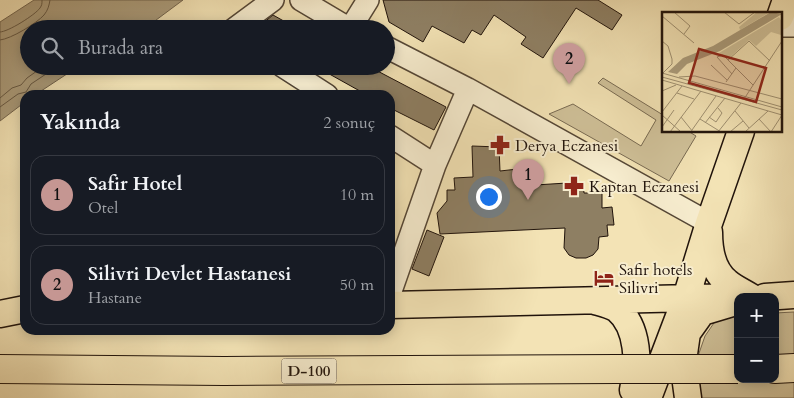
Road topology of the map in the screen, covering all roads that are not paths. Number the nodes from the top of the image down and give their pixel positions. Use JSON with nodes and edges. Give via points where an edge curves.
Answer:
{"nodes":[{"id":1,"x":274,"y":0,"type":"edge"},
{"id":2,"x":301,"y":0,"type":"edge"},
{"id":3,"x":368,"y":0,"type":"edge"},
{"id":4,"x":786,"y":0,"type":"edge"},
{"id":5,"x":782,"y":12,"type":"edge"},
{"id":6,"x":246,"y":20,"type":"edge"},
{"id":7,"x":335,"y":20,"type":"edge"},
{"id":8,"x":356,"y":20,"type":"edge"},
{"id":9,"x":395,"y":52,"type":"edge"},
{"id":10,"x":296,"y":75,"type":"edge"},
{"id":11,"x":468,"y":88,"type":"junction"},
{"id":12,"x":319,"y":90,"type":"edge"},
{"id":13,"x":741,"y":132,"type":"edge"},
{"id":14,"x":395,"y":139,"type":"edge"},
{"id":15,"x":435,"y":166,"type":"junction"},
{"id":16,"x":709,"y":223,"type":"junction"},
{"id":17,"x":398,"y":244,"type":"edge"},
{"id":18,"x":395,"y":263,"type":"edge"},
{"id":19,"x":744,"y":293,"type":"edge"},
{"id":20,"x":794,"y":295,"type":"edge"},
{"id":21,"x":779,"y":296,"type":"edge"},
{"id":22,"x":686,"y":298,"type":"junction"},
{"id":23,"x":734,"y":298,"type":"edge"},
{"id":24,"x":595,"y":300,"type":"junction"},
{"id":25,"x":734,"y":303,"type":"edge"},
{"id":26,"x":395,"y":305,"type":"edge"},
{"id":27,"x":20,"y":310,"type":"edge"},
{"id":28,"x":0,"y":314,"type":"edge"},
{"id":29,"x":779,"y":368,"type":"edge"},
{"id":30,"x":794,"y":368,"type":"edge"},
{"id":31,"x":0,"y":369,"type":"edge"},
{"id":32,"x":734,"y":369,"type":"edge"},
{"id":33,"x":631,"y":398,"type":"edge"},
{"id":34,"x":648,"y":398,"type":"edge"},
{"id":35,"x":688,"y":398,"type":"edge"}],
"edges":[{"from":1,"to":6,"type":"street"},
{"from":2,"to":7,"type":"street"},
{"from":3,"to":8,"type":"street"},
{"from":4,"to":5,"type":"main road"},
{"from":9,"to":11,"type":"street"},
{"from":10,"to":12,"type":"street"},
{"from":11,"to":15,"type":"street"},
{"from":11,"to":16,"type":"street"},
{"from":13,"to":16,"type":"main road"},
{"from":14,"to":15,"type":"street"},
{"from":15,"to":17,"type":"street"},
{"from":16,"to":19,"type":"main road","via":[[713,263],[726,282]]},
{"from":16,"to":22,"type":"main road"},
{"from":17,"to":18,"type":"street"},
{"from":20,"to":21,"type":"main road"},
{"from":22,"to":23,"type":"main road"},
{"from":22,"to":24,"type":"main road"},
{"from":22,"to":34,"type":"main road"},
{"from":24,"to":26,"type":"main road"},
{"from":24,"to":33,"type":"main road","via":[[616,309],[629,323],[636,348]]},
{"from":25,"to":35,"type":"main road","via":[[702,312],[687,333],[683,361]]},
{"from":27,"to":28,"type":"main road"},
{"from":29,"to":30,"type":"highway"},
{"from":31,"to":32,"type":"highway","number":"D-100","bridge":true}]}
